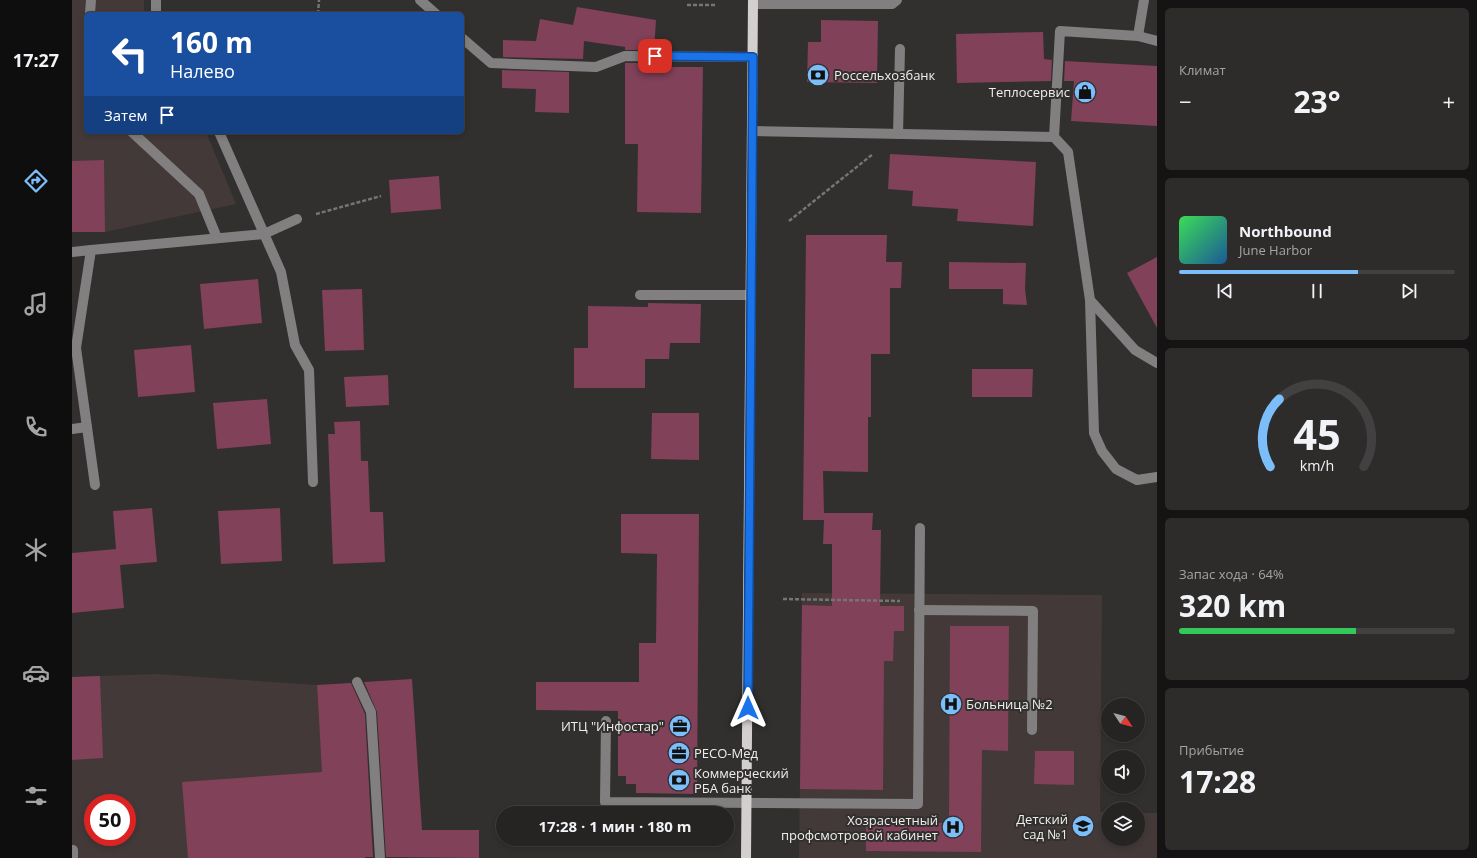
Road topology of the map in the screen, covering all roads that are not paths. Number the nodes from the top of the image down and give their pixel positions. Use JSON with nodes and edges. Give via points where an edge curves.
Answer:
{"nodes":[{"id":1,"x":90,"y":0,"type":"edge"},
{"id":2,"x":156,"y":0,"type":"edge"},
{"id":3,"x":420,"y":0,"type":"edge"},
{"id":4,"x":897,"y":0,"type":"edge"},
{"id":5,"x":1144,"y":0,"type":"edge"},
{"id":6,"x":753,"y":2,"type":"edge"},
{"id":7,"x":90,"y":12,"type":"edge"},
{"id":8,"x":156,"y":12,"type":"edge"},
{"id":9,"x":434,"y":12,"type":"edge"},
{"id":10,"x":1138,"y":36,"type":"junction"},
{"id":11,"x":464,"y":40,"type":"edge"},
{"id":12,"x":1157,"y":40,"type":"edge"},
{"id":13,"x":900,"y":49,"type":"dead end"},
{"id":14,"x":753,"y":57,"type":"junction"},
{"id":15,"x":752,"y":131,"type":"junction"},
{"id":16,"x":134,"y":134,"type":"edge"},
{"id":17,"x":220,"y":134,"type":"edge"},
{"id":18,"x":898,"y":134,"type":"junction"},
{"id":19,"x":1054,"y":137,"type":"junction"},
{"id":20,"x":297,"y":219,"type":"road end"},
{"id":21,"x":264,"y":234,"type":"junction"},
{"id":22,"x":218,"y":238,"type":"junction"},
{"id":23,"x":91,"y":250,"type":"junction"},
{"id":24,"x":72,"y":252,"type":"edge"},
{"id":25,"x":640,"y":295,"type":"dead end"},
{"id":26,"x":751,"y":295,"type":"junction"},
{"id":27,"x":1090,"y":300,"type":"junction"},
{"id":28,"x":1157,"y":363,"type":"edge"},
{"id":29,"x":87,"y":427,"type":"junction"},
{"id":30,"x":72,"y":429,"type":"edge"},
{"id":31,"x":1157,"y":477,"type":"edge"},
{"id":32,"x":313,"y":482,"type":"dead end"},
{"id":33,"x":96,"y":485,"type":"dead end"},
{"id":34,"x":920,"y":528,"type":"dead end"},
{"id":35,"x":919,"y":606,"type":"junction"},
{"id":36,"x":357,"y":682,"type":"dead end"},
{"id":37,"x":606,"y":721,"type":"dead end"},
{"id":38,"x":1032,"y":730,"type":"dead end"},
{"id":39,"x":747,"y":803,"type":"junction"},
{"id":40,"x":380,"y":858,"type":"edge"},
{"id":41,"x":746,"y":858,"type":"edge"}],
"edges":[{"from":1,"to":7,"type":"street"},
{"from":2,"to":8,"type":"street"},
{"from":3,"to":9,"type":"street"},
{"from":4,"to":6,"type":"street","via":[[892,4]]},
{"from":5,"to":10,"type":"street"},
{"from":6,"to":14,"type":"main road"},
{"from":10,"to":12,"type":"street"},
{"from":10,"to":19,"type":"street","via":[[1060,31]]},
{"from":11,"to":14,"type":"street","via":[[491,63],[596,67],[625,56]]},
{"from":13,"to":18,"type":"street"},
{"from":14,"to":15,"type":"main road"},
{"from":15,"to":18,"type":"street"},
{"from":15,"to":26,"type":"main road"},
{"from":16,"to":22,"type":"street","via":[[199,194]]},
{"from":17,"to":21,"type":"street"},
{"from":18,"to":19,"type":"street"},
{"from":19,"to":27,"type":"street","via":[[1068,152]]},
{"from":20,"to":21,"type":"street"},
{"from":21,"to":22,"type":"street"},
{"from":21,"to":32,"type":"street","via":[[281,272],[295,345],[309,370]]},
{"from":22,"to":23,"type":"street"},
{"from":23,"to":24,"type":"street"},
{"from":23,"to":29,"type":"street","via":[[76,348]]},
{"from":25,"to":26,"type":"street"},
{"from":26,"to":39,"type":"main road"},
{"from":27,"to":28,"type":"street","via":[[1135,350]]},
{"from":27,"to":31,"type":"street","via":[[1094,432],[1102,451],[1116,469],[1137,480]]},
{"from":29,"to":30,"type":"street"},
{"from":29,"to":33,"type":"street"},
{"from":34,"to":35,"type":"street"},
{"from":35,"to":38,"type":"street","via":[[1033,611]]},
{"from":35,"to":39,"type":"street","via":[[918,804]]},
{"from":36,"to":40,"type":"street","via":[[372,712]]},
{"from":37,"to":39,"type":"street","via":[[605,802]]},
{"from":39,"to":41,"type":"main road"}]}
